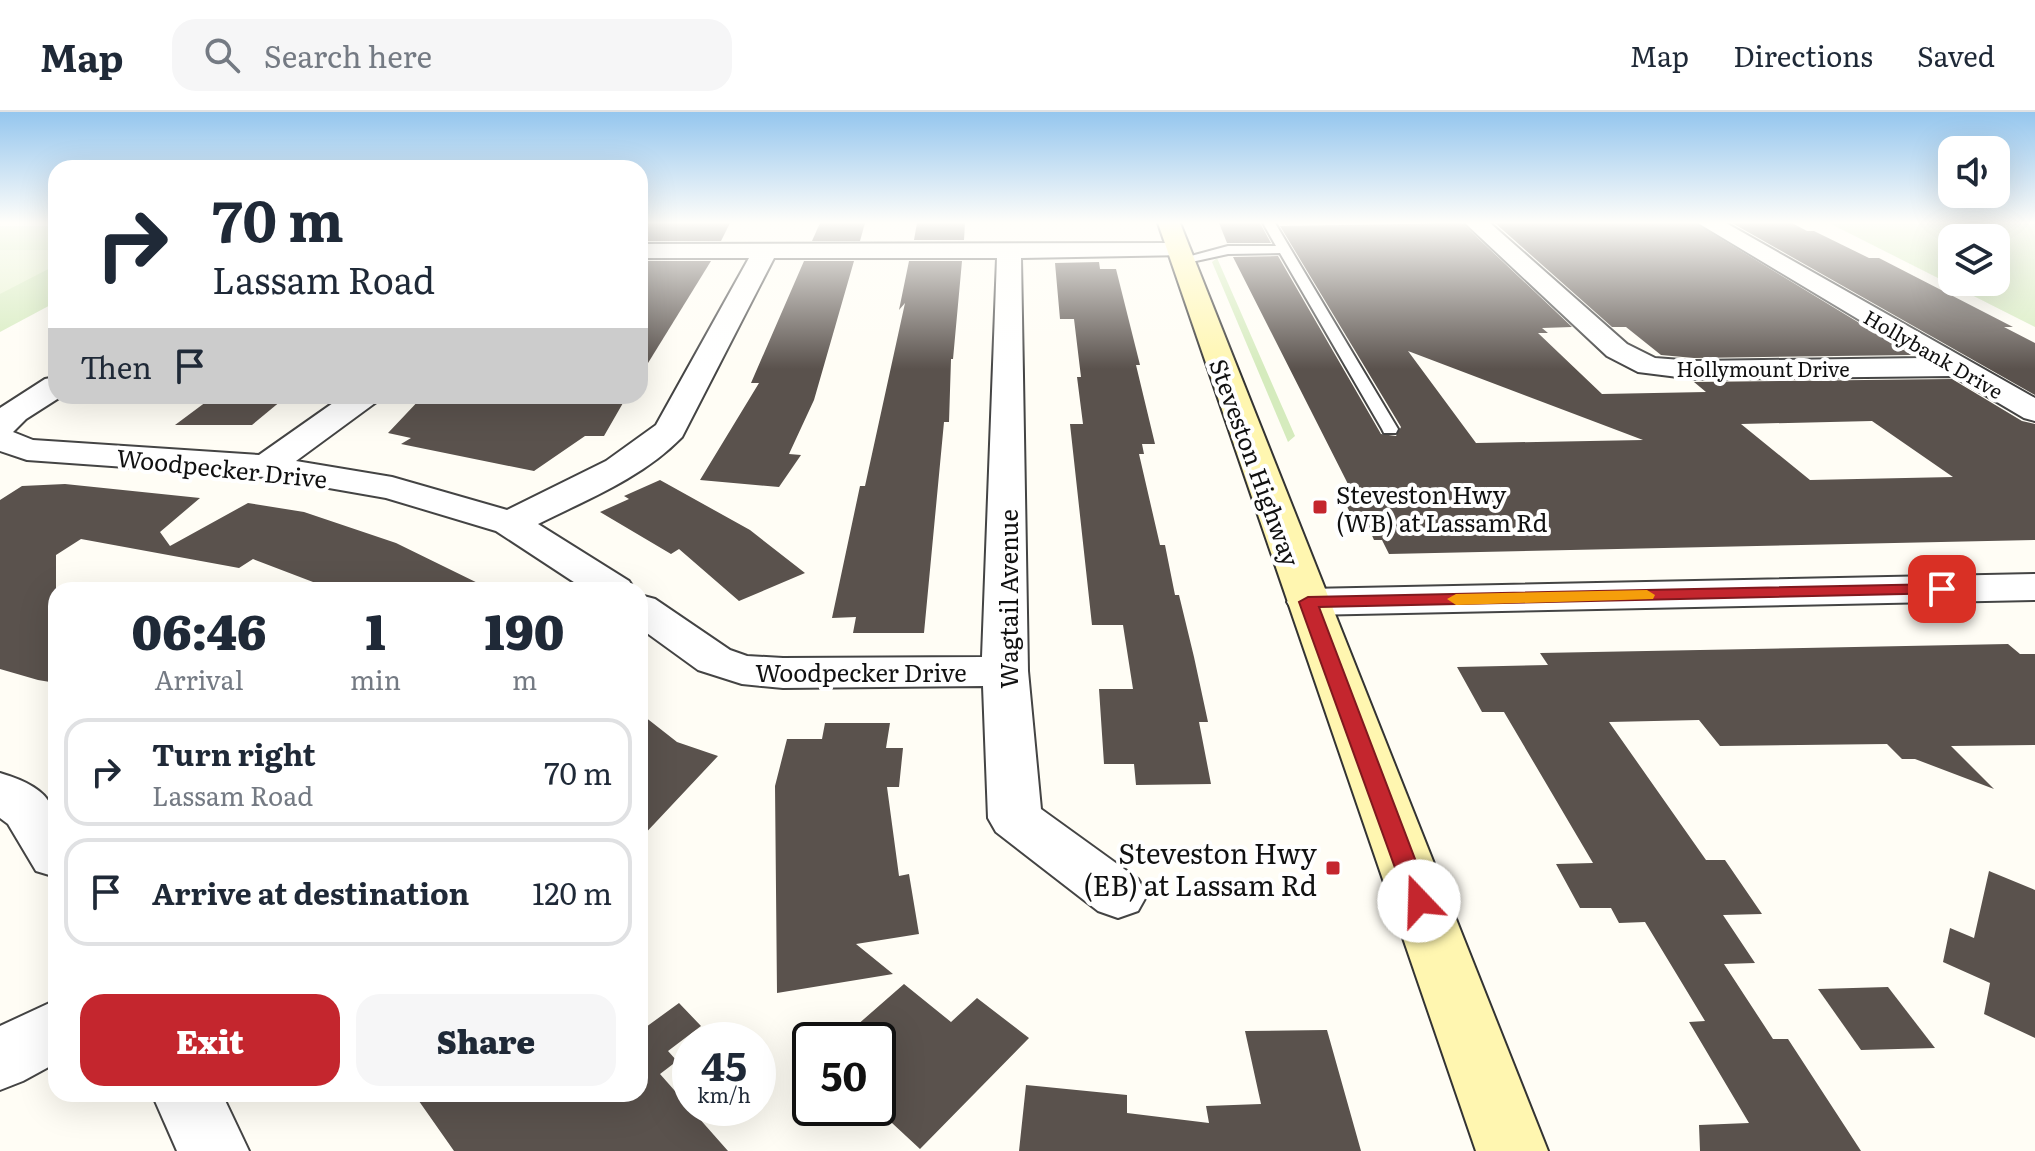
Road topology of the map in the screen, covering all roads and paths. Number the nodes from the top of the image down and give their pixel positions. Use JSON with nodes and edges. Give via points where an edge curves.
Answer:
{"nodes":[{"id":1,"x":754,"y":271,"type":"edge"},
{"id":2,"x":1009,"y":271,"type":"edge"},
{"id":3,"x":1192,"y":271,"type":"edge"},
{"id":4,"x":1297,"y":271,"type":"edge"},
{"id":5,"x":1530,"y":271,"type":"edge"},
{"id":6,"x":1793,"y":271,"type":"edge"},
{"id":7,"x":1959,"y":367,"type":"junction"},
{"id":8,"x":48,"y":391,"type":"edge"},
{"id":9,"x":353,"y":404,"type":"edge"},
{"id":10,"x":2035,"y":411,"type":"edge"},
{"id":11,"x":0,"y":426,"type":"edge"},
{"id":12,"x":1390,"y":429,"type":"dead end"},
{"id":13,"x":0,"y":439,"type":"edge"},
{"id":14,"x":266,"y":466,"type":"junction"},
{"id":15,"x":510,"y":523,"type":"junction"},
{"id":16,"x":602,"y":582,"type":"edge"},
{"id":17,"x":2035,"y":587,"type":"edge"},
{"id":18,"x":1308,"y":602,"type":"junction"},
{"id":19,"x":648,"y":614,"type":"edge"},
{"id":20,"x":1005,"y":671,"type":"junction"},
{"id":21,"x":0,"y":792,"type":"edge"},
{"id":22,"x":48,"y":843,"type":"edge"},
{"id":23,"x":1118,"y":895,"type":"dead end"},
{"id":24,"x":48,"y":1033,"type":"edge"},
{"id":25,"x":0,"y":1060,"type":"edge"},
{"id":26,"x":190,"y":1102,"type":"edge"},
{"id":27,"x":213,"y":1151,"type":"edge"},
{"id":28,"x":1512,"y":1151,"type":"edge"}],
"edges":[{"from":1,"to":15,"type":"street","via":[[660,443]]},
{"from":2,"to":20,"type":"street","name":"Wagtail Avenue"},
{"from":3,"to":18,"type":"main road","name":"Steveston Highway"},
{"from":4,"to":12,"type":"lane"},
{"from":5,"to":7,"type":"street","name":"Hollymount Drive","via":[[1617,350],[1648,368]]},
{"from":6,"to":7,"type":"street","name":"Hollybank Drive"},
{"from":7,"to":10,"type":"street","name":"Hollybank Drive"},
{"from":8,"to":11,"type":"street"},
{"from":9,"to":14,"type":"street"},
{"from":13,"to":14,"type":"street","name":"Woodpecker Drive","via":[[27,450]]},
{"from":14,"to":15,"type":"street","name":"Woodpecker Drive","via":[[392,488]]},
{"from":15,"to":16,"type":"street","name":"Woodpecker Drive"},
{"from":17,"to":18,"type":"street"},
{"from":18,"to":28,"type":"main road","name":"Steveston Highway"},
{"from":19,"to":20,"type":"street","name":"Woodpecker Drive","via":[[714,660],[742,670]]},
{"from":20,"to":23,"type":"street","name":"Wagtail Avenue","via":[[1015,818]]},
{"from":21,"to":22,"type":"street","via":[[27,810]]},
{"from":24,"to":25,"type":"street"},
{"from":26,"to":27,"type":"street"}]}
